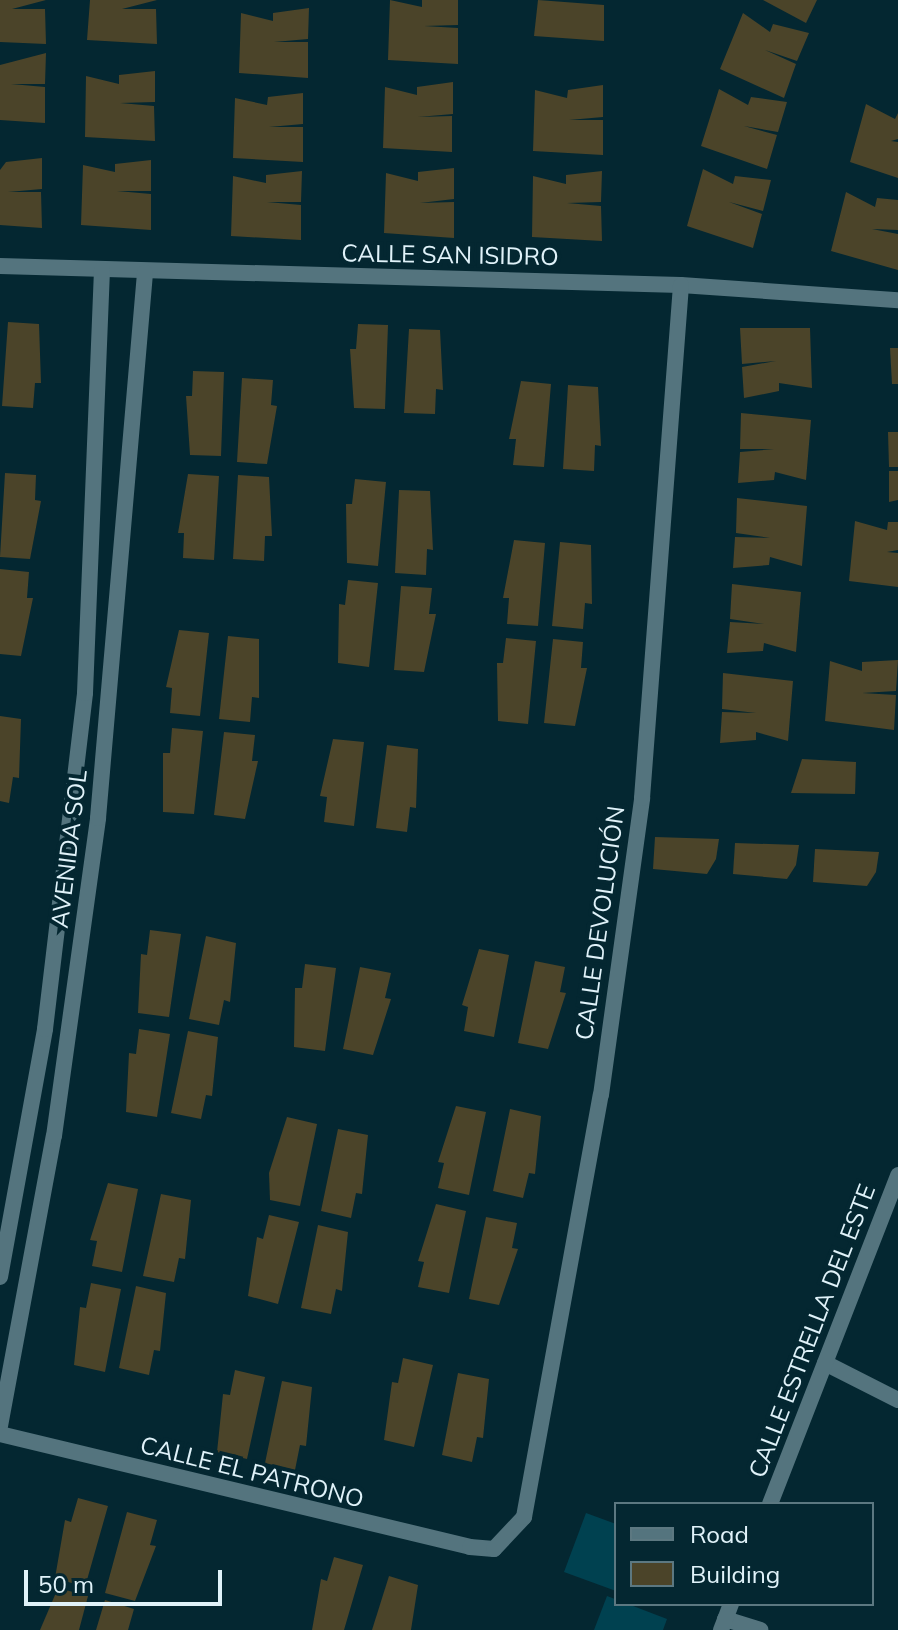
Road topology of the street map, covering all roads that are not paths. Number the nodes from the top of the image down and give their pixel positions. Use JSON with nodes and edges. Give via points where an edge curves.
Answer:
{"nodes":[{"id":1,"x":0,"y":266,"type":"edge"},
{"id":2,"x":102,"y":269,"type":"junction"},
{"id":3,"x":145,"y":273,"type":"junction"},
{"id":4,"x":681,"y":285,"type":"junction"},
{"id":5,"x":898,"y":300,"type":"edge"},
{"id":6,"x":115,"y":661,"type":"junction"},
{"id":7,"x":85,"y":693,"type":"junction"},
{"id":8,"x":45,"y":1029,"type":"junction"},
{"id":9,"x":68,"y":1032,"type":"junction"},
{"id":10,"x":29,"y":1131,"type":"junction"},
{"id":11,"x":54,"y":1136,"type":"junction"},
{"id":12,"x":898,"y":1175,"type":"edge"},
{"id":13,"x":0,"y":1277,"type":"edge"},
{"id":14,"x":825,"y":1363,"type":"junction"},
{"id":15,"x":898,"y":1400,"type":"edge"},
{"id":16,"x":0,"y":1426,"type":"edge"},
{"id":17,"x":0,"y":1434,"type":"edge"},
{"id":18,"x":771,"y":1502,"type":"edge"},
{"id":19,"x":494,"y":1549,"type":"joint"},
{"id":20,"x":725,"y":1618,"type":"edge"},
{"id":21,"x":760,"y":1630,"type":"edge"}],
"edges":[{"from":1,"to":2,"type":"street","name":"CALLE SAN ISIDRO"},
{"from":2,"to":3,"type":"street","name":"CALLE SAN ISIDRO"},
{"from":2,"to":7,"type":"street","name":"AVENIDA SOL"},
{"from":3,"to":4,"type":"street","name":"CALLE SAN ISIDRO"},
{"from":3,"to":6,"type":"street","name":"AVENIDA SOL"},
{"from":4,"to":5,"type":"street","name":"CALLE SAN ISIDRO"},
{"from":4,"to":19,"type":"street","name":"CALLE DEVOLUCIÓN","via":[[642,798],[601,1095],[524,1517]]},
{"from":6,"to":7,"type":"street"},
{"from":6,"to":9,"type":"street","name":"AVENIDA SOL"},
{"from":7,"to":8,"type":"street","name":"AVENIDA SOL"},
{"from":8,"to":9,"type":"street"},
{"from":8,"to":10,"type":"street","name":"AVENIDA SOL"},
{"from":9,"to":11,"type":"street","name":"AVENIDA SOL"},
{"from":10,"to":11,"type":"street"},
{"from":10,"to":13,"type":"street","name":"AVENIDA SOL"},
{"from":11,"to":16,"type":"street","name":"AVENIDA SOL"},
{"from":12,"to":14,"type":"street","name":"CALLE ESTRELLA DEL ESTE"},
{"from":14,"to":15,"type":"street"},
{"from":14,"to":18,"type":"street","name":"CALLE ESTRELLA DEL ESTE"},
{"from":17,"to":19,"type":"street","name":"CALLE EL PATRONO","via":[[347,1520]]},
{"from":20,"to":21,"type":"street"}]}
